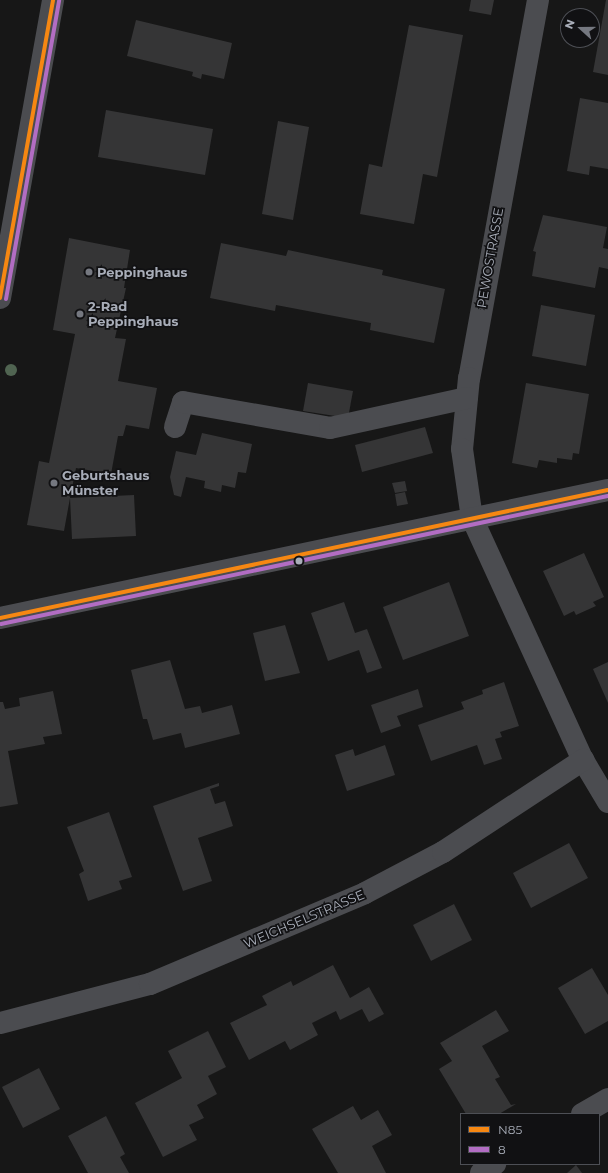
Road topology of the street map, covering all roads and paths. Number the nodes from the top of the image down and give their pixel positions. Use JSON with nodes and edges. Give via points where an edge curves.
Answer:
{"nodes":[{"id":1,"x":53,"y":0,"type":"edge"},
{"id":2,"x":538,"y":0,"type":"edge"},
{"id":3,"x":0,"y":298,"type":"edge"},
{"id":4,"x":467,"y":398,"type":"junction"},
{"id":5,"x":175,"y":427,"type":"dead end"},
{"id":6,"x":608,"y":490,"type":"edge"},
{"id":7,"x":472,"y":518,"type":"junction"},
{"id":8,"x":0,"y":618,"type":"edge"},
{"id":9,"x":583,"y":760,"type":"junction"},
{"id":10,"x":608,"y":802,"type":"edge"},
{"id":11,"x":0,"y":1023,"type":"edge"},
{"id":12,"x":608,"y":1099,"type":"edge"},
{"id":13,"x":584,"y":1113,"type":"edge"},
{"id":14,"x":493,"y":1165,"type":"edge"},
{"id":15,"x":481,"y":1173,"type":"edge"}],
"edges":[{"from":1,"to":3,"type":"street"},
{"from":2,"to":4,"type":"street","name":"PEWOSTRASSE"},
{"from":4,"to":5,"type":"street","via":[[330,428],[183,402]]},
{"from":4,"to":7,"type":"street","name":"PEWOSTRASSE","via":[[462,449]]},
{"from":6,"to":7,"type":"street"},
{"from":7,"to":8,"type":"street"},
{"from":7,"to":9,"type":"street","name":"PEWOSTRASSE"},
{"from":9,"to":10,"type":"street","name":"PEWOSTRASSE"},
{"from":9,"to":11,"type":"street","name":"WEICHSELSTRASSE","via":[[443,852],[365,893],[150,984]]},
{"from":12,"to":13,"type":"street"},
{"from":14,"to":15,"type":"street"}]}
